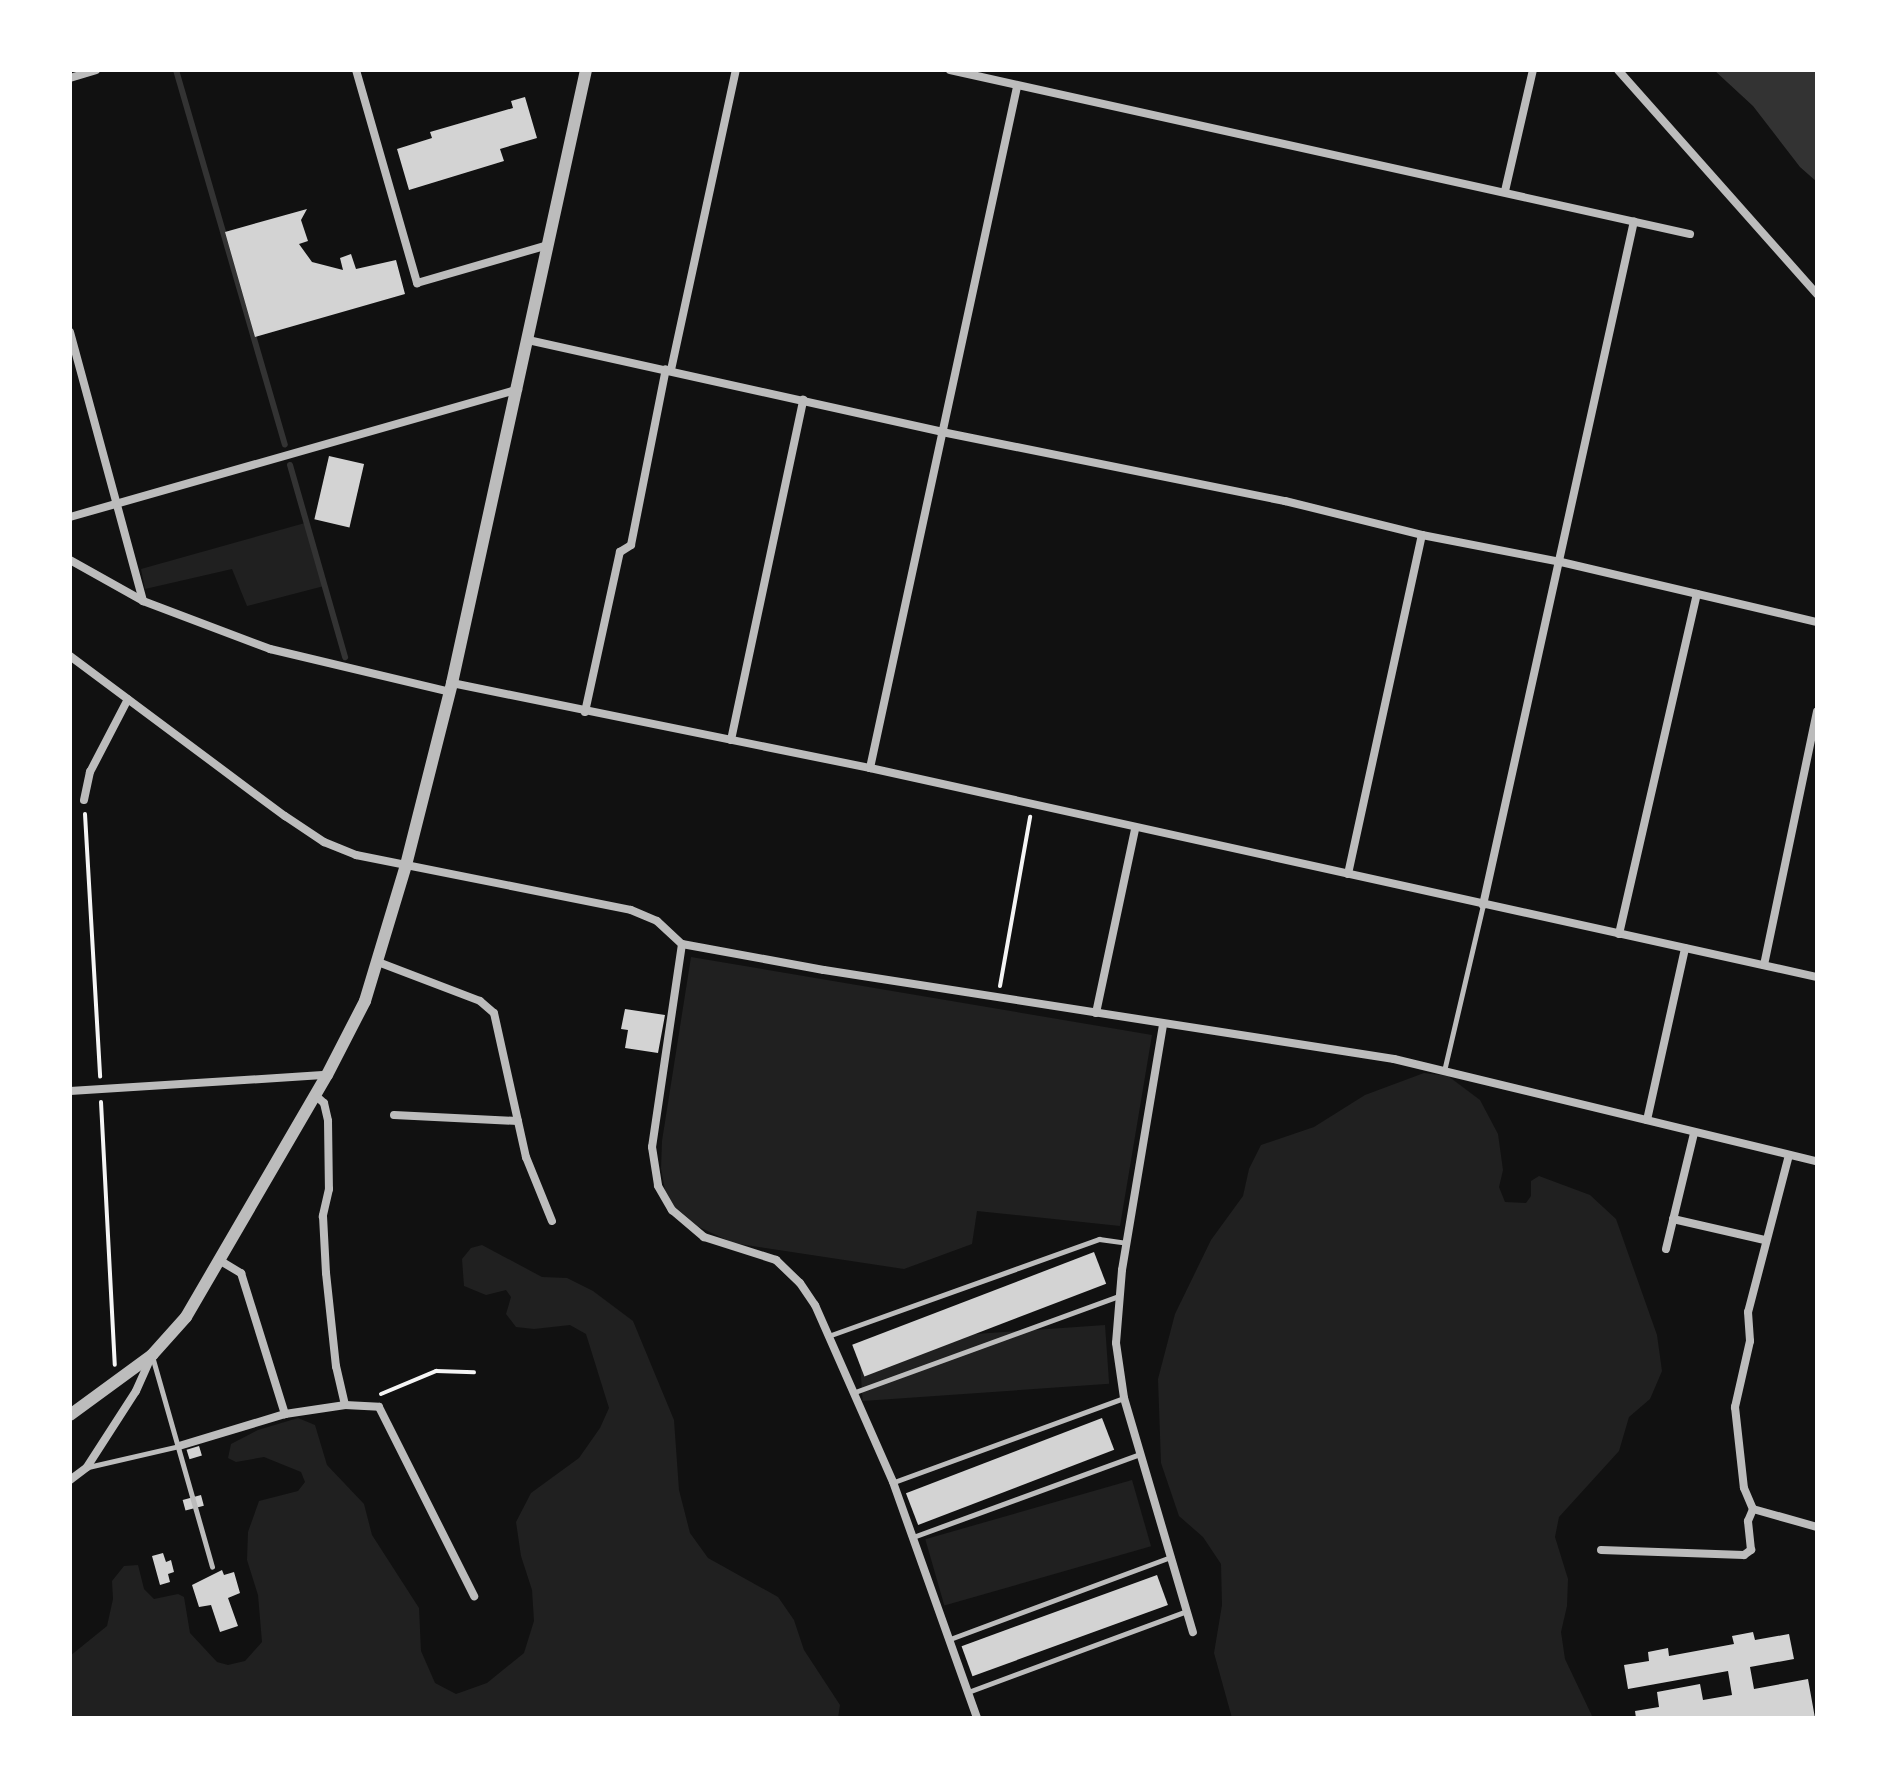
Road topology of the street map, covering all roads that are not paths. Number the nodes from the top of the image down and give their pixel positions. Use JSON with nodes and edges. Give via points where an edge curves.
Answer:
{"nodes":[{"id":1,"x":96,"y":70,"type":"edge"},
{"id":2,"x":356,"y":70,"type":"edge"},
{"id":3,"x":586,"y":70,"type":"edge"},
{"id":4,"x":736,"y":70,"type":"edge"},
{"id":5,"x":950,"y":70,"type":"edge"},
{"id":6,"x":1533,"y":70,"type":"edge"},
{"id":7,"x":1618,"y":70,"type":"edge"},
{"id":8,"x":70,"y":78,"type":"edge"},
{"id":9,"x":1017,"y":87,"type":"junction"},
{"id":10,"x":1505,"y":191,"type":"junction"},
{"id":11,"x":1634,"y":221,"type":"junction"},
{"id":12,"x":1690,"y":234,"type":"dead end"},
{"id":13,"x":548,"y":245,"type":"junction"},
{"id":14,"x":1817,"y":294,"type":"edge"},
{"id":15,"x":70,"y":332,"type":"edge"},
{"id":16,"x":528,"y":340,"type":"junction"},
{"id":17,"x":669,"y":370,"type":"junction"},
{"id":18,"x":518,"y":389,"type":"junction"},
{"id":19,"x":803,"y":400,"type":"junction"},
{"id":20,"x":942,"y":432,"type":"junction"},
{"id":21,"x":119,"y":502,"type":"junction"},
{"id":22,"x":70,"y":517,"type":"edge"},
{"id":23,"x":1422,"y":535,"type":"junction"},
{"id":24,"x":70,"y":560,"type":"edge"},
{"id":25,"x":1561,"y":562,"type":"junction"},
{"id":26,"x":1697,"y":594,"type":"junction"},
{"id":27,"x":143,"y":601,"type":"junction"},
{"id":28,"x":1817,"y":622,"type":"edge"},
{"id":29,"x":70,"y":656,"type":"edge"},
{"id":30,"x":451,"y":687,"type":"junction"},
{"id":31,"x":128,"y":699,"type":"junction"},
{"id":32,"x":1817,"y":711,"type":"edge"},
{"id":33,"x":585,"y":712,"type":"junction"},
{"id":34,"x":731,"y":740,"type":"junction"},
{"id":35,"x":870,"y":768,"type":"junction"},
{"id":36,"x":84,"y":800,"type":"dead end"},
{"id":37,"x":1135,"y":829,"type":"junction"},
{"id":38,"x":406,"y":865,"type":"junction"},
{"id":39,"x":1348,"y":874,"type":"junction"},
{"id":40,"x":1483,"y":905,"type":"junction"},
{"id":41,"x":1619,"y":934,"type":"junction"},
{"id":42,"x":682,"y":944,"type":"junction"},
{"id":43,"x":1685,"y":948,"type":"junction"},
{"id":44,"x":378,"y":962,"type":"junction"},
{"id":45,"x":1764,"y":965,"type":"junction"},
{"id":46,"x":1817,"y":977,"type":"edge"},
{"id":47,"x":1096,"y":1013,"type":"junction"},
{"id":48,"x":1163,"y":1025,"type":"junction"},
{"id":49,"x":1444,"y":1071,"type":"junction"},
{"id":50,"x":327,"y":1075,"type":"junction"},
{"id":51,"x":70,"y":1091,"type":"edge"},
{"id":52,"x":315,"y":1095,"type":"junction"},
{"id":53,"x":394,"y":1115,"type":"dead end"},
{"id":54,"x":1647,"y":1120,"type":"junction"},
{"id":55,"x":518,"y":1121,"type":"junction"},
{"id":56,"x":1694,"y":1133,"type":"junction"},
{"id":57,"x":1789,"y":1155,"type":"junction"},
{"id":58,"x":1817,"y":1161,"type":"edge"},
{"id":59,"x":1673,"y":1219,"type":"junction"},
{"id":60,"x":552,"y":1221,"type":"dead end"},
{"id":61,"x":1765,"y":1240,"type":"junction"},
{"id":62,"x":1127,"y":1243,"type":"junction"},
{"id":63,"x":1666,"y":1249,"type":"dead end"},
{"id":64,"x":219,"y":1260,"type":"junction"},
{"id":65,"x":1119,"y":1296,"type":"junction"},
{"id":66,"x":831,"y":1335,"type":"junction"},
{"id":67,"x":152,"y":1355,"type":"junction"},
{"id":68,"x":855,"y":1392,"type":"junction"},
{"id":69,"x":1124,"y":1398,"type":"junction"},
{"id":70,"x":345,"y":1405,"type":"junction"},
{"id":71,"x":285,"y":1414,"type":"junction"},
{"id":72,"x":70,"y":1415,"type":"edge"},
{"id":73,"x":179,"y":1446,"type":"junction"},
{"id":74,"x":1140,"y":1454,"type":"junction"},
{"id":75,"x":87,"y":1467,"type":"junction"},
{"id":76,"x":70,"y":1480,"type":"edge"},
{"id":77,"x":893,"y":1482,"type":"junction"},
{"id":78,"x":1753,"y":1509,"type":"junction"},
{"id":79,"x":1817,"y":1527,"type":"edge"},
{"id":80,"x":912,"y":1537,"type":"junction"},
{"id":81,"x":1601,"y":1550,"type":"dead end"},
{"id":82,"x":1171,"y":1557,"type":"junction"},
{"id":83,"x":212,"y":1567,"type":"dead end"},
{"id":84,"x":474,"y":1596,"type":"dead end"},
{"id":85,"x":1187,"y":1611,"type":"junction"},
{"id":86,"x":1193,"y":1632,"type":"dead end"},
{"id":87,"x":949,"y":1639,"type":"junction"},
{"id":88,"x":968,"y":1692,"type":"junction"},
{"id":89,"x":977,"y":1718,"type":"edge"}],
"edges":[{"from":1,"to":8,"type":"street"},
{"from":2,"to":13,"type":"street","via":[[417,283]]},
{"from":3,"to":13,"type":"street"},
{"from":4,"to":17,"type":"street"},
{"from":5,"to":9,"type":"street"},
{"from":6,"to":10,"type":"street"},
{"from":7,"to":14,"type":"street"},
{"from":9,"to":10,"type":"street"},
{"from":9,"to":20,"type":"street"},
{"from":10,"to":11,"type":"street"},
{"from":11,"to":12,"type":"street"},
{"from":11,"to":25,"type":"street"},
{"from":13,"to":16,"type":"street"},
{"from":15,"to":21,"type":"street"},
{"from":16,"to":17,"type":"street"},
{"from":16,"to":18,"type":"street"},
{"from":17,"to":19,"type":"street"},
{"from":17,"to":33,"type":"street","via":[[631,545],[620,552]]},
{"from":18,"to":21,"type":"street"},
{"from":18,"to":30,"type":"street"},
{"from":19,"to":20,"type":"street"},
{"from":19,"to":34,"type":"street"},
{"from":20,"to":23,"type":"street","via":[[1285,501]]},
{"from":20,"to":35,"type":"street"},
{"from":21,"to":22,"type":"street"},
{"from":21,"to":27,"type":"street"},
{"from":23,"to":25,"type":"street"},
{"from":23,"to":39,"type":"street"},
{"from":24,"to":27,"type":"street"},
{"from":25,"to":26,"type":"street"},
{"from":25,"to":40,"type":"street"},
{"from":26,"to":28,"type":"street"},
{"from":26,"to":41,"type":"street"},
{"from":27,"to":30,"type":"street","via":[[270,649]]},
{"from":29,"to":31,"type":"street"},
{"from":30,"to":33,"type":"street"},
{"from":30,"to":38,"type":"street"},
{"from":31,"to":36,"type":"street","via":[[90,772]]},
{"from":31,"to":38,"type":"street","via":[[324,842]]},
{"from":32,"to":45,"type":"street"},
{"from":33,"to":34,"type":"street"},
{"from":34,"to":35,"type":"street"},
{"from":35,"to":37,"type":"street"},
{"from":37,"to":39,"type":"street"},
{"from":37,"to":47,"type":"street"},
{"from":38,"to":42,"type":"street","via":[[631,910],[657,921]]},
{"from":38,"to":44,"type":"street"},
{"from":39,"to":40,"type":"street"},
{"from":40,"to":41,"type":"street"},
{"from":40,"to":49,"type":"lane"},
{"from":41,"to":43,"type":"street"},
{"from":42,"to":47,"type":"street"},
{"from":42,"to":66,"type":"street","via":[[652,1147],[658,1186],[672,1210],[704,1237],[776,1260],[800,1283]]},
{"from":43,"to":45,"type":"street"},
{"from":43,"to":54,"type":"street"},
{"from":44,"to":50,"type":"street","via":[[365,1001]]},
{"from":44,"to":55,"type":"street","via":[[480,1001],[494,1013]]},
{"from":45,"to":46,"type":"street"},
{"from":47,"to":48,"type":"street"},
{"from":48,"to":49,"type":"street"},
{"from":48,"to":62,"type":"street"},
{"from":49,"to":54,"type":"street"},
{"from":50,"to":51,"type":"street"},
{"from":50,"to":52,"type":"street"},
{"from":52,"to":64,"type":"street"},
{"from":52,"to":70,"type":"street","via":[[324,1103],[328,1121],[326,1273]]},
{"from":53,"to":55,"type":"street"},
{"from":54,"to":56,"type":"street"},
{"from":55,"to":60,"type":"street","via":[[526,1157]]},
{"from":56,"to":57,"type":"street"},
{"from":56,"to":59,"type":"street"},
{"from":57,"to":58,"type":"street"},
{"from":57,"to":61,"type":"street"},
{"from":59,"to":61,"type":"street"},
{"from":59,"to":63,"type":"street"},
{"from":61,"to":78,"type":"street","via":[[1748,1312],[1750,1341],[1735,1407],[1744,1488]]},
{"from":62,"to":65,"type":"street"},
{"from":62,"to":66,"type":"lane","via":[[1099,1239]]},
{"from":64,"to":67,"type":"street","via":[[186,1317]]},
{"from":64,"to":71,"type":"street","via":[[241,1273]]},
{"from":65,"to":68,"type":"lane"},
{"from":65,"to":69,"type":"street","via":[[1117,1353]]},
{"from":66,"to":68,"type":"street"},
{"from":67,"to":72,"type":"street"},
{"from":67,"to":73,"type":"lane"},
{"from":67,"to":75,"type":"street","via":[[136,1391]]},
{"from":68,"to":77,"type":"street"},
{"from":69,"to":74,"type":"street"},
{"from":69,"to":77,"type":"lane"},
{"from":70,"to":71,"type":"street"},
{"from":70,"to":84,"type":"street","via":[[379,1407]]},
{"from":71,"to":73,"type":"street"},
{"from":73,"to":75,"type":"lane"},
{"from":73,"to":83,"type":"lane"},
{"from":74,"to":80,"type":"lane"},
{"from":74,"to":82,"type":"street"},
{"from":75,"to":76,"type":"street"},
{"from":77,"to":80,"type":"street"},
{"from":78,"to":79,"type":"street"},
{"from":78,"to":81,"type":"street","via":[[1748,1521],[1751,1550],[1744,1555]]},
{"from":80,"to":87,"type":"street"},
{"from":82,"to":85,"type":"street"},
{"from":82,"to":87,"type":"lane"},
{"from":85,"to":86,"type":"street"},
{"from":85,"to":88,"type":"lane"},
{"from":87,"to":88,"type":"street"},
{"from":88,"to":89,"type":"street"}]}
